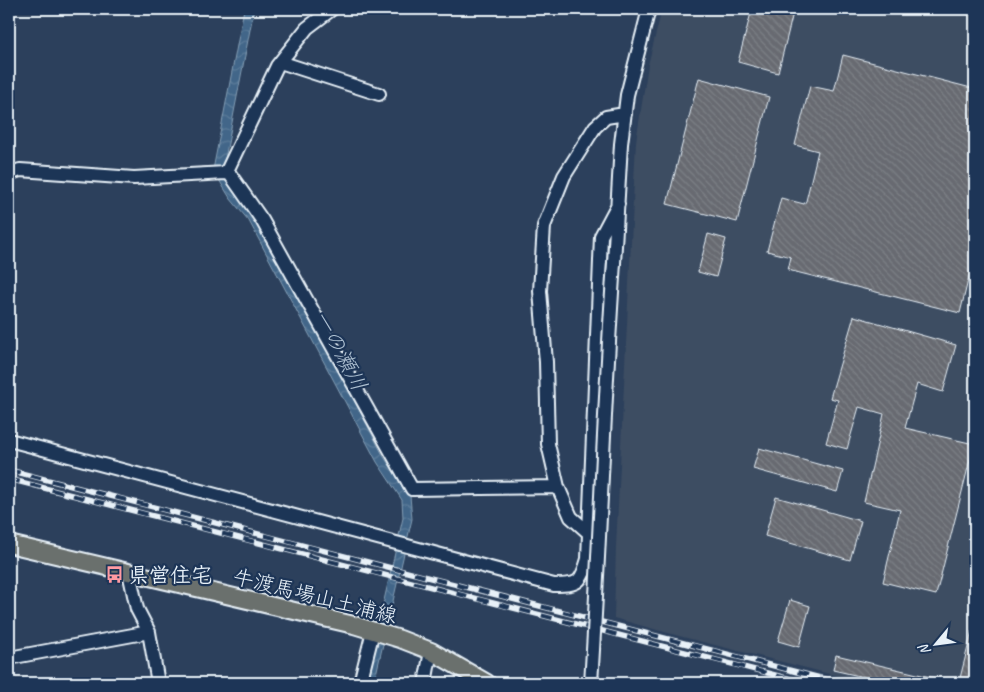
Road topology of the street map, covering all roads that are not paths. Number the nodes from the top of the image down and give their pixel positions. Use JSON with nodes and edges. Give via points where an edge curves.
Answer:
{"nodes":[{"id":1,"x":332,"y":9,"type":"edge"},
{"id":2,"x":649,"y":9,"type":"edge"},
{"id":3,"x":280,"y":62,"type":"junction"},
{"id":4,"x":379,"y":94,"type":"dead end"},
{"id":5,"x":625,"y":114,"type":"junction"},
{"id":6,"x":227,"y":170,"type":"junction"},
{"id":7,"x":9,"y":174,"type":"edge"},
{"id":8,"x":618,"y":204,"type":"junction"},
{"id":9,"x":9,"y":440,"type":"edge"},
{"id":10,"x":558,"y":487,"type":"junction"},
{"id":11,"x":589,"y":533,"type":"junction"},
{"id":12,"x":9,"y":544,"type":"edge"},
{"id":13,"x":129,"y":572,"type":"junction"},
{"id":14,"x":372,"y":631,"type":"junction"},
{"id":15,"x":149,"y":632,"type":"junction"},
{"id":16,"x":430,"y":651,"type":"junction"},
{"id":17,"x":9,"y":658,"type":"edge"},
{"id":18,"x":158,"y":683,"type":"edge"},
{"id":19,"x":360,"y":683,"type":"edge"},
{"id":20,"x":425,"y":683,"type":"edge"},
{"id":21,"x":487,"y":683,"type":"edge"},
{"id":22,"x":591,"y":683,"type":"edge"}],
"edges":[{"from":1,"to":3,"type":"street","via":[[307,28]]},
{"from":2,"to":5,"type":"street"},
{"from":3,"to":4,"type":"street"},
{"from":3,"to":6,"type":"street"},
{"from":5,"to":8,"type":"street"},
{"from":5,"to":10,"type":"street","via":[[606,117],[595,127],[564,176],[544,226],[540,291],[548,444]]},
{"from":6,"to":7,"type":"street","via":[[226,173],[134,178],[20,170]]},
{"from":6,"to":10,"type":"street","via":[[262,220],[412,489]]},
{"from":8,"to":11,"type":"street","via":[[601,236]]},
{"from":8,"to":22,"type":"street","bridge":true,"via":[[604,399]]},
{"from":9,"to":11,"type":"street","via":[[554,585],[572,585],[583,577],[588,560]]},
{"from":10,"to":11,"type":"street","via":[[571,517]]},
{"from":12,"to":13,"type":"main road","name":"牛渡馬場山土浦線"},
{"from":13,"to":14,"type":"main road","name":"牛渡馬場山土浦線"},
{"from":13,"to":15,"type":"street","via":[[137,609]]},
{"from":14,"to":16,"type":"main road","name":"牛渡馬場山土浦線"},
{"from":14,"to":19,"type":"street"},
{"from":15,"to":17,"type":"street"},
{"from":15,"to":18,"type":"street"},
{"from":16,"to":20,"type":"street"},
{"from":16,"to":21,"type":"main road","name":"牛渡馬場山土浦線"}]}
